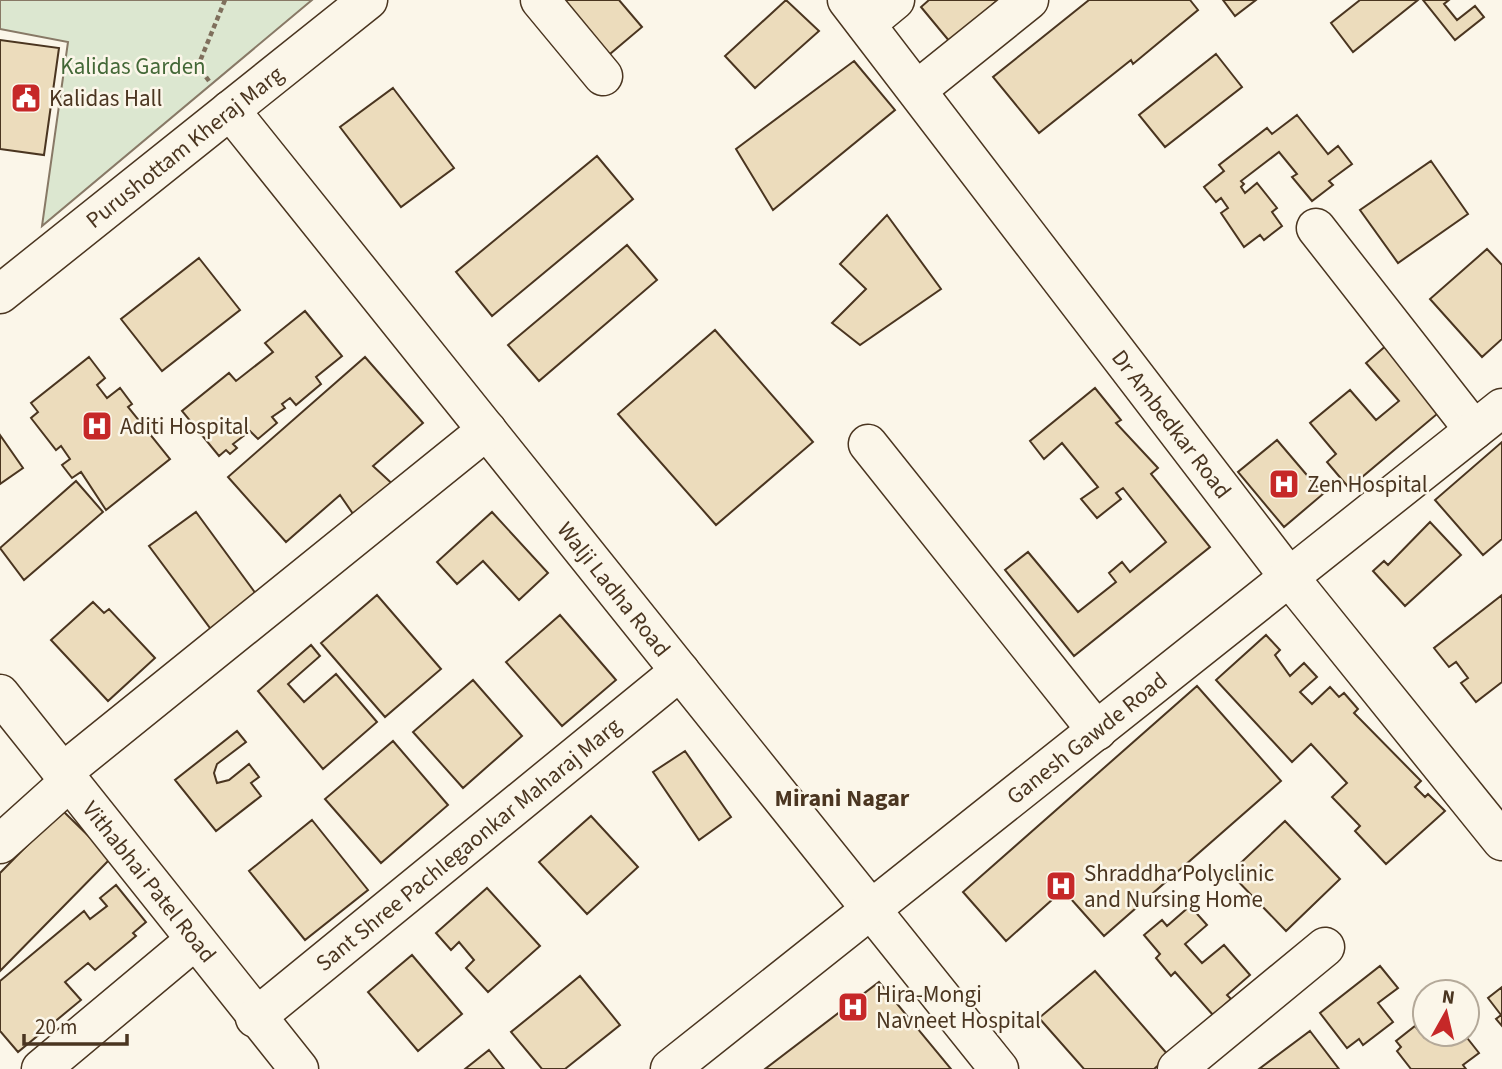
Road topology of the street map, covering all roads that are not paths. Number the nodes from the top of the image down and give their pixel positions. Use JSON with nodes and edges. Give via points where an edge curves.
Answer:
{"nodes":[{"id":1,"x":368,"y":0,"type":"edge"},
{"id":2,"x":540,"y":0,"type":"edge"},
{"id":3,"x":895,"y":0,"type":"edge"},
{"id":4,"x":1029,"y":0,"type":"edge"},
{"id":5,"x":857,"y":12,"type":"edge"},
{"id":6,"x":603,"y":76,"type":"dead end"},
{"id":7,"x":916,"y":90,"type":"junction"},
{"id":8,"x":230,"y":110,"type":"junction"},
{"id":9,"x":1316,"y":228,"type":"dead end"},
{"id":10,"x":0,"y":294,"type":"edge"},
{"id":11,"x":1488,"y":419,"type":"edge"},
{"id":12,"x":487,"y":430,"type":"junction"},
{"id":13,"x":868,"y":444,"type":"dead end"},
{"id":14,"x":1289,"y":577,"type":"junction"},
{"id":15,"x":680,"y":671,"type":"junction"},
{"id":16,"x":0,"y":694,"type":"edge"},
{"id":17,"x":1097,"y":732,"type":"junction"},
{"id":18,"x":65,"y":777,"type":"junction"},
{"id":19,"x":1502,"y":841,"type":"edge"},
{"id":20,"x":0,"y":844,"type":"edge"},
{"id":21,"x":872,"y":910,"type":"junction"},
{"id":22,"x":194,"y":941,"type":"junction"},
{"id":23,"x":1325,"y":947,"type":"dead end"},
{"id":24,"x":255,"y":1018,"type":"junction"},
{"id":25,"x":41,"y":1069,"type":"edge"},
{"id":26,"x":299,"y":1069,"type":"edge"},
{"id":27,"x":670,"y":1069,"type":"edge"},
{"id":28,"x":999,"y":1069,"type":"edge"},
{"id":29,"x":1177,"y":1069,"type":"edge"}],
"edges":[{"from":1,"to":8,"type":"street","name":"Purushottam Kheraj Marg"},
{"from":2,"to":6,"type":"street"},
{"from":3,"to":5,"type":"street"},
{"from":4,"to":7,"type":"street"},
{"from":5,"to":7,"type":"street","name":"Dr Ambedkar Road"},
{"from":7,"to":14,"type":"street","name":"Dr Ambedkar Road"},
{"from":8,"to":10,"type":"street","name":"Purushottam Kheraj Marg"},
{"from":8,"to":12,"type":"street","name":"Walji Ladha Road"},
{"from":9,"to":11,"type":"street"},
{"from":11,"to":14,"type":"street","name":"Ganesh Gawde Road"},
{"from":12,"to":15,"type":"street","name":"Walji Ladha Road"},
{"from":12,"to":18,"type":"street"},
{"from":13,"to":17,"type":"street"},
{"from":14,"to":17,"type":"street","name":"Ganesh Gawde Road"},
{"from":14,"to":19,"type":"street","name":"Dr Ambedkar Road"},
{"from":15,"to":21,"type":"street","name":"Walji Ladha Road"},
{"from":15,"to":24,"type":"street","name":"Sant Shree Pachlegaonkar Maharaj Marg"},
{"from":16,"to":18,"type":"street","name":"Vithabhai Patel Road"},
{"from":17,"to":21,"type":"street","name":"Ganesh Gawde Road"},
{"from":18,"to":20,"type":"street"},
{"from":18,"to":22,"type":"street","name":"Vithabhai Patel Road"},
{"from":21,"to":27,"type":"street","name":"Ganesh Gawde Road"},
{"from":21,"to":28,"type":"street","name":"Walji Ladha Road"},
{"from":22,"to":24,"type":"street","name":"Vithabhai Patel Road"},
{"from":22,"to":25,"type":"street"},
{"from":23,"to":29,"type":"street"},
{"from":24,"to":26,"type":"street","name":"Vithabhai Patel Road"}]}
